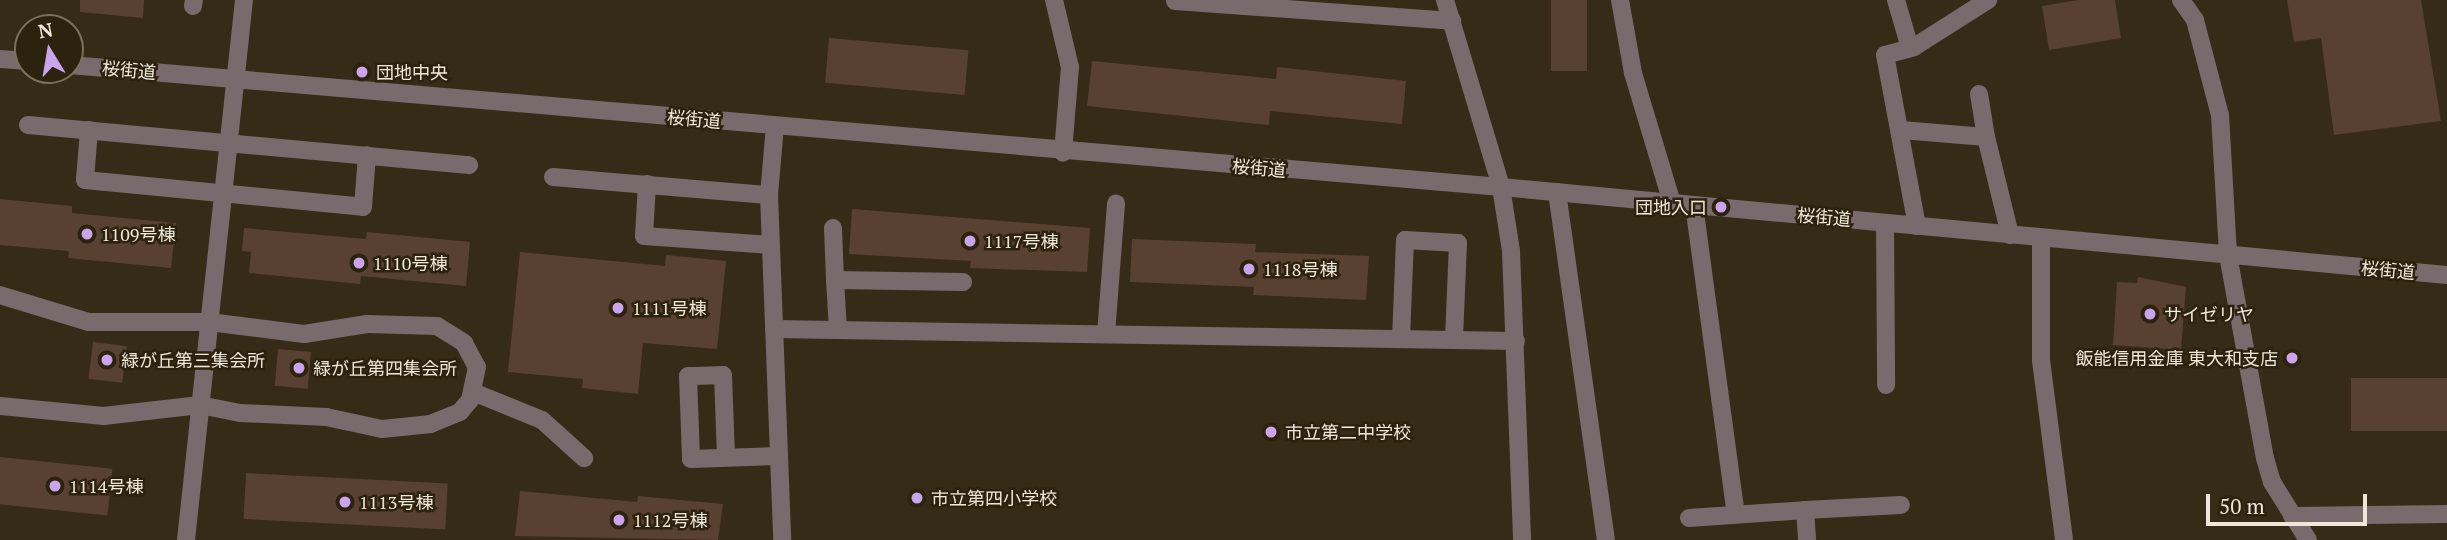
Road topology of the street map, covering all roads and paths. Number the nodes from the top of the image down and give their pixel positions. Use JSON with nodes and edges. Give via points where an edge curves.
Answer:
{"nodes":[{"id":1,"x":244,"y":0,"type":"edge"},
{"id":2,"x":1054,"y":0,"type":"edge"},
{"id":3,"x":1445,"y":0,"type":"edge"},
{"id":4,"x":1619,"y":0,"type":"edge"},
{"id":5,"x":1896,"y":0,"type":"edge"},
{"id":6,"x":1988,"y":0,"type":"edge"},
{"id":7,"x":2181,"y":0,"type":"edge"},
{"id":8,"x":1175,"y":1,"type":"edge"},
{"id":9,"x":1452,"y":22,"type":"junction"},
{"id":10,"x":1910,"y":48,"type":"junction"},
{"id":11,"x":84,"y":66,"type":"edge"},
{"id":12,"x":235,"y":79,"type":"junction"},
{"id":13,"x":1979,"y":94,"type":"dead end"},
{"id":14,"x":28,"y":125,"type":"dead end"},
{"id":15,"x":775,"y":126,"type":"junction"},
{"id":16,"x":89,"y":130,"type":"junction"},
{"id":17,"x":1901,"y":130,"type":"junction"},
{"id":18,"x":1986,"y":137,"type":"junction"},
{"id":19,"x":229,"y":142,"type":"junction"},
{"id":20,"x":1063,"y":153,"type":"junction"},
{"id":21,"x":367,"y":155,"type":"junction"},
{"id":22,"x":469,"y":164,"type":"dead end"},
{"id":23,"x":553,"y":177,"type":"dead end"},
{"id":24,"x":647,"y":184,"type":"junction"},
{"id":25,"x":1501,"y":187,"type":"junction"},
{"id":26,"x":1557,"y":192,"type":"junction"},
{"id":27,"x":224,"y":194,"type":"junction"},
{"id":28,"x":769,"y":195,"type":"junction"},
{"id":29,"x":1116,"y":203,"type":"dead end"},
{"id":30,"x":1672,"y":203,"type":"junction"},
{"id":31,"x":1695,"y":205,"type":"junction"},
{"id":32,"x":1885,"y":223,"type":"junction"},
{"id":33,"x":1917,"y":226,"type":"junction"},
{"id":34,"x":833,"y":228,"type":"dead end"},
{"id":35,"x":2010,"y":235,"type":"junction"},
{"id":36,"x":2041,"y":237,"type":"junction"},
{"id":37,"x":771,"y":244,"type":"junction"},
{"id":38,"x":2228,"y":255,"type":"junction"},
{"id":39,"x":2447,"y":275,"type":"edge"},
{"id":40,"x":835,"y":280,"type":"junction"},
{"id":41,"x":963,"y":282,"type":"dead end"},
{"id":42,"x":0,"y":295,"type":"edge"},
{"id":43,"x":209,"y":321,"type":"junction"},
{"id":44,"x":774,"y":329,"type":"junction"},
{"id":45,"x":838,"y":330,"type":"junction"},
{"id":46,"x":1105,"y":334,"type":"junction"},
{"id":47,"x":1401,"y":339,"type":"junction"},
{"id":48,"x":1454,"y":340,"type":"junction"},
{"id":49,"x":1516,"y":341,"type":"junction"},
{"id":50,"x":1886,"y":384,"type":"dead end"},
{"id":51,"x":473,"y":392,"type":"junction"},
{"id":52,"x":200,"y":405,"type":"junction"},
{"id":53,"x":0,"y":406,"type":"edge"},
{"id":54,"x":779,"y":456,"type":"junction"},
{"id":55,"x":726,"y":457,"type":"junction"},
{"id":56,"x":584,"y":458,"type":"dead end"},
{"id":57,"x":1901,"y":505,"type":"dead end"},
{"id":58,"x":1805,"y":510,"type":"junction"},
{"id":59,"x":1736,"y":514,"type":"junction"},
{"id":60,"x":2447,"y":514,"type":"edge"},
{"id":61,"x":2292,"y":516,"type":"junction"},
{"id":62,"x":1689,"y":518,"type":"dead end"},
{"id":63,"x":186,"y":540,"type":"edge"},
{"id":64,"x":782,"y":540,"type":"edge"},
{"id":65,"x":1522,"y":540,"type":"edge"},
{"id":66,"x":1606,"y":540,"type":"edge"},
{"id":67,"x":1807,"y":540,"type":"edge"},
{"id":68,"x":2064,"y":540,"type":"edge"},
{"id":69,"x":2308,"y":540,"type":"edge"}],
"edges":[{"from":1,"to":12,"type":"street"},
{"from":2,"to":20,"type":"street","via":[[1070,67]]},
{"from":3,"to":9,"type":"street"},
{"from":4,"to":30,"type":"street","via":[[1633,73]]},
{"from":5,"to":10,"type":"street"},
{"from":6,"to":10,"type":"street"},
{"from":7,"to":38,"type":"street","via":[[2196,20],[2220,115]]},
{"from":8,"to":9,"type":"street"},
{"from":9,"to":25,"type":"street"},
{"from":10,"to":17,"type":"street","via":[[1885,55]]},
{"from":11,"to":12,"type":"street","name":"桜街道"},
{"from":12,"to":15,"type":"street","name":"桜街道"},
{"from":12,"to":19,"type":"street"},
{"from":13,"to":18,"type":"street"},
{"from":14,"to":16,"type":"street"},
{"from":15,"to":20,"type":"street","name":"桜街道"},
{"from":15,"to":28,"type":"street"},
{"from":16,"to":19,"type":"street"},
{"from":16,"to":27,"type":"street","via":[[85,180]]},
{"from":17,"to":18,"type":"street"},
{"from":17,"to":33,"type":"street"},
{"from":18,"to":35,"type":"street"},
{"from":19,"to":21,"type":"street"},
{"from":19,"to":27,"type":"street"},
{"from":20,"to":25,"type":"street","name":"桜街道"},
{"from":21,"to":22,"type":"street"},
{"from":21,"to":27,"type":"street","via":[[363,207]]},
{"from":23,"to":24,"type":"street"},
{"from":24,"to":28,"type":"street"},
{"from":24,"to":37,"type":"street","via":[[644,236]]},
{"from":25,"to":26,"type":"street","name":"桜街道"},
{"from":25,"to":49,"type":"street","via":[[1511,251]]},
{"from":26,"to":30,"type":"street","name":"桜街道"},
{"from":26,"to":66,"type":"street"},
{"from":27,"to":43,"type":"street"},
{"from":28,"to":37,"type":"street"},
{"from":29,"to":46,"type":"street"},
{"from":30,"to":31,"type":"street","name":"桜街道"},
{"from":31,"to":32,"type":"street","name":"桜街道"},
{"from":31,"to":59,"type":"street"},
{"from":32,"to":33,"type":"street","name":"桜街道"},
{"from":32,"to":50,"type":"street"},
{"from":33,"to":35,"type":"street","name":"桜街道"},
{"from":34,"to":40,"type":"street"},
{"from":35,"to":36,"type":"street","name":"桜街道"},
{"from":36,"to":38,"type":"street","name":"桜街道"},
{"from":36,"to":68,"type":"street","via":[[2041,360]]},
{"from":37,"to":44,"type":"street"},
{"from":38,"to":39,"type":"street","name":"桜街道"},
{"from":38,"to":61,"type":"street","via":[[2265,458],[2272,482]]},
{"from":40,"to":41,"type":"street"},
{"from":40,"to":45,"type":"street"},
{"from":42,"to":43,"type":"street","via":[[89,322]]},
{"from":43,"to":51,"type":"street","via":[[304,334],[367,324],[437,326],[453,333],[473,353],[477,367]]},
{"from":43,"to":52,"type":"street"},
{"from":44,"to":45,"type":"street"},
{"from":44,"to":54,"type":"street"},
{"from":45,"to":46,"type":"street"},
{"from":46,"to":47,"type":"street"},
{"from":47,"to":48,"type":"street"},
{"from":47,"to":48,"type":"street","via":[[1405,240],[1458,243]]},
{"from":48,"to":49,"type":"street"},
{"from":49,"to":65,"type":"street"},
{"from":51,"to":52,"type":"street","via":[[465,406],[447,420],[382,429],[326,417],[240,413]]},
{"from":51,"to":56,"type":"street","via":[[542,420]]},
{"from":52,"to":53,"type":"street","via":[[104,416]]},
{"from":52,"to":63,"type":"street"},
{"from":54,"to":55,"type":"street"},
{"from":54,"to":64,"type":"street"},
{"from":55,"to":55,"type":"street","via":[[723,375],[688,376],[691,459]]},
{"from":57,"to":58,"type":"street"},
{"from":58,"to":59,"type":"street"},
{"from":58,"to":67,"type":"street"},
{"from":59,"to":62,"type":"street"},
{"from":60,"to":61,"type":"street"},
{"from":61,"to":69,"type":"street"}]}
